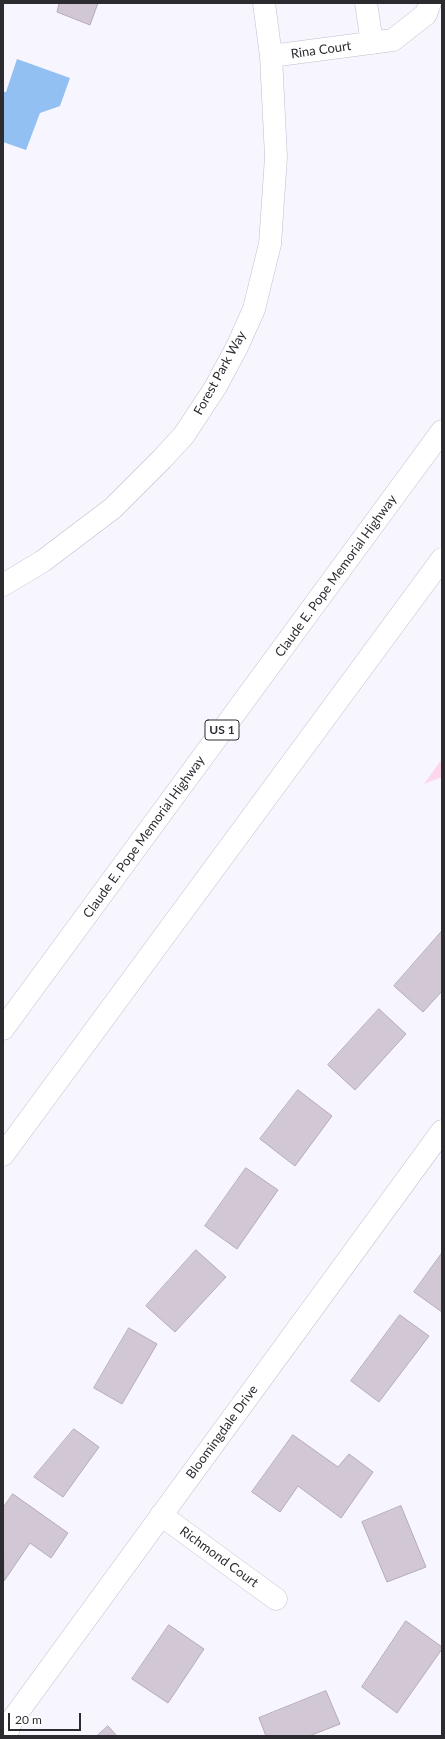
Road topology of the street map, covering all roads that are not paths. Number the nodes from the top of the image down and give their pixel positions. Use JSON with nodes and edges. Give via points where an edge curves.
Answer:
{"nodes":[{"id":1,"x":264,"y":3,"type":"edge"},
{"id":2,"x":366,"y":3,"type":"edge"},
{"id":3,"x":430,"y":3,"type":"edge"},
{"id":4,"x":372,"y":43,"type":"junction"},
{"id":5,"x":271,"y":56,"type":"junction"},
{"id":6,"x":442,"y":431,"type":"edge"},
{"id":7,"x":442,"y":559,"type":"edge"},
{"id":8,"x":3,"y":585,"type":"edge"},
{"id":9,"x":3,"y":1029,"type":"edge"},
{"id":10,"x":442,"y":1131,"type":"edge"},
{"id":11,"x":3,"y":1155,"type":"edge"},
{"id":12,"x":161,"y":1515,"type":"junction"},
{"id":13,"x":276,"y":1599,"type":"dead end"},
{"id":14,"x":6,"y":1736,"type":"edge"}],
"edges":[{"from":1,"to":5,"type":"main road","name":"Forest Park Way"},
{"from":2,"to":4,"type":"main road"},
{"from":3,"to":4,"type":"main road","name":"Rina Court","via":[[426,14],[393,40]]},
{"from":4,"to":5,"type":"main road","name":"Rina Court"},
{"from":5,"to":8,"type":"main road","name":"Forest Park Way","via":[[276,157],[270,244],[254,309],[237,347],[215,388],[184,436],[156,465],[113,508],[43,561]]},
{"from":6,"to":9,"type":"main road","name":"Claude E. Pope Memorial Highway","number":"US 1"},
{"from":7,"to":11,"type":"main road"},
{"from":10,"to":12,"type":"main road","name":"Bloomingdale Drive"},
{"from":12,"to":13,"type":"main road","name":"Richmond Court"},
{"from":12,"to":14,"type":"main road","name":"Bloomingdale Drive","via":[[12,1720]]}]}
